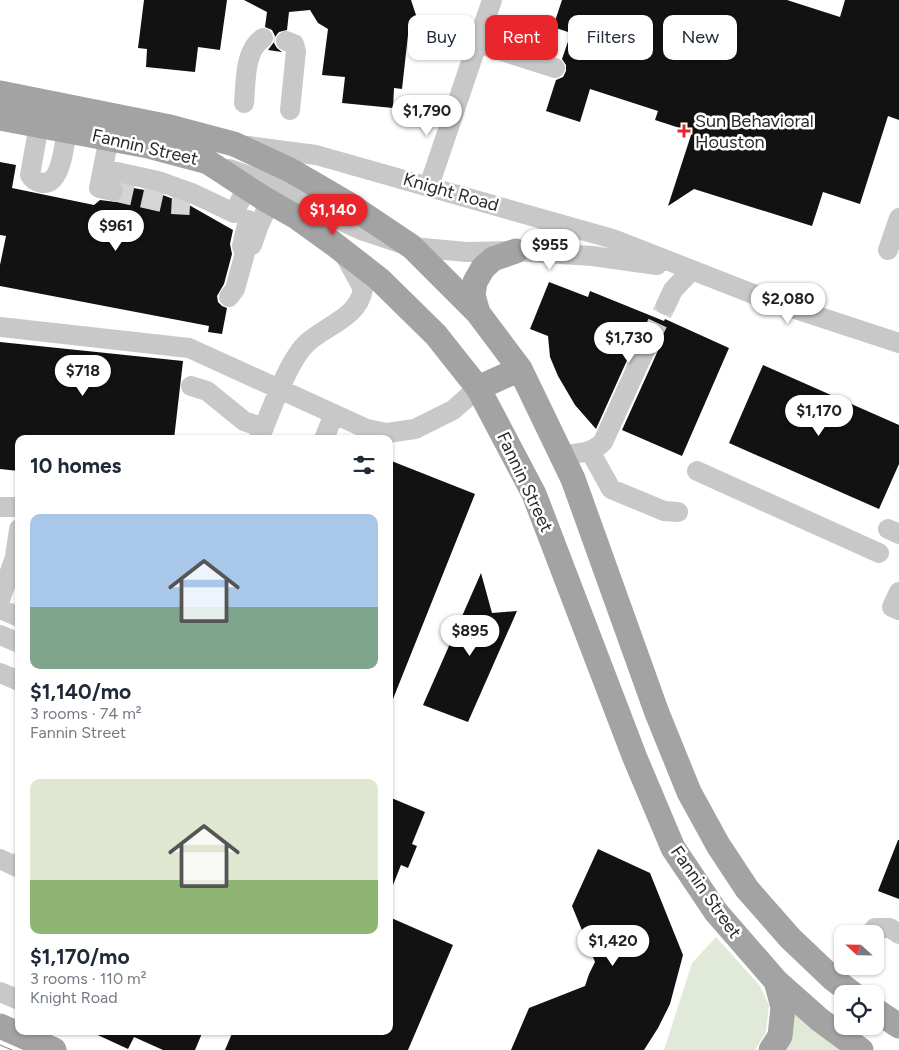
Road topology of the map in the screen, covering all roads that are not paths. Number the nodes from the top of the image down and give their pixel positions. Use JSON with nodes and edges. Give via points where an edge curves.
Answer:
{"nodes":[{"id":1,"x":492,"y":0,"type":"edge"},
{"id":2,"x":263,"y":38,"type":"dead end"},
{"id":3,"x":286,"y":40,"type":"dead end"},
{"id":4,"x":478,"y":43,"type":"junction"},
{"id":5,"x":555,"y":68,"type":"dead end"},
{"id":6,"x":0,"y":93,"type":"edge"},
{"id":7,"x":244,"y":103,"type":"dead end"},
{"id":8,"x":290,"y":110,"type":"dead end"},
{"id":9,"x":0,"y":118,"type":"edge"},
{"id":10,"x":39,"y":125,"type":"junction"},
{"id":11,"x":67,"y":130,"type":"junction"},
{"id":12,"x":118,"y":132,"type":"junction"},
{"id":13,"x":234,"y":144,"type":"junction"},
{"id":14,"x":208,"y":162,"type":"junction"},
{"id":15,"x":103,"y":169,"type":"junction"},
{"id":16,"x":429,"y":186,"type":"junction"},
{"id":17,"x":246,"y":187,"type":"junction"},
{"id":18,"x":113,"y":192,"type":"tunnel mouth"},
{"id":19,"x":270,"y":202,"type":"junction"},
{"id":20,"x":899,"y":218,"type":"edge"},
{"id":21,"x":242,"y":221,"type":"junction"},
{"id":22,"x":412,"y":247,"type":"junction"},
{"id":23,"x":888,"y":250,"type":"dead end"},
{"id":24,"x":516,"y":251,"type":"junction"},
{"id":25,"x":343,"y":252,"type":"junction"},
{"id":26,"x":692,"y":270,"type":"junction"},
{"id":27,"x":229,"y":297,"type":"dead end"},
{"id":28,"x":666,"y":305,"type":"tunnel mouth"},
{"id":29,"x":478,"y":313,"type":"junction"},
{"id":30,"x":0,"y":328,"type":"edge"},
{"id":31,"x":649,"y":341,"type":"tunnel mouth"},
{"id":32,"x":899,"y":343,"type":"edge"},
{"id":33,"x":520,"y":369,"type":"junction"},
{"id":34,"x":191,"y":386,"type":"dead end"},
{"id":35,"x":478,"y":388,"type":"junction"},
{"id":36,"x":280,"y":390,"type":"junction"},
{"id":37,"x":334,"y":414,"type":"junction"},
{"id":38,"x":261,"y":434,"type":"edge"},
{"id":39,"x":326,"y":435,"type":"edge"},
{"id":40,"x":590,"y":451,"type":"junction"},
{"id":41,"x":562,"y":455,"type":"junction"},
{"id":42,"x":697,"y":471,"type":"dead end"},
{"id":43,"x":0,"y":507,"type":"edge"},
{"id":44,"x":15,"y":507,"type":"edge"},
{"id":45,"x":678,"y":512,"type":"dead end"},
{"id":46,"x":879,"y":553,"type":"dead end"},
{"id":47,"x":15,"y":560,"type":"edge"},
{"id":48,"x":899,"y":592,"type":"edge"},
{"id":49,"x":0,"y":600,"type":"edge"},
{"id":50,"x":0,"y":609,"type":"edge"},
{"id":51,"x":899,"y":610,"type":"edge"},
{"id":52,"x":15,"y":615,"type":"edge"},
{"id":53,"x":0,"y":635,"type":"edge"},
{"id":54,"x":15,"y":642,"type":"edge"},
{"id":55,"x":0,"y":673,"type":"edge"},
{"id":56,"x":15,"y":679,"type":"edge"},
{"id":57,"x":0,"y":859,"type":"edge"},
{"id":58,"x":15,"y":866,"type":"edge"},
{"id":59,"x":884,"y":928,"type":"edge"},
{"id":60,"x":899,"y":934,"type":"edge"},
{"id":61,"x":834,"y":970,"type":"edge"},
{"id":62,"x":776,"y":981,"type":"junction"},
{"id":63,"x":0,"y":992,"type":"edge"},
{"id":64,"x":15,"y":998,"type":"edge"},
{"id":65,"x":884,"y":1016,"type":"edge"},
{"id":66,"x":0,"y":1026,"type":"edge"},
{"id":67,"x":899,"y":1026,"type":"edge"},
{"id":68,"x":15,"y":1033,"type":"edge"},
{"id":69,"x":20,"y":1035,"type":"edge"},
{"id":70,"x":54,"y":1050,"type":"edge"},
{"id":71,"x":771,"y":1050,"type":"edge"},
{"id":72,"x":861,"y":1050,"type":"edge"}],
"edges":[{"from":1,"to":4,"type":"street"},
{"from":2,"to":7,"type":"street","via":[[256,42],[249,59]]},
{"from":3,"to":8,"type":"street","via":[[294,44],[296,52]]},
{"from":4,"to":5,"type":"street"},
{"from":4,"to":16,"type":"street"},
{"from":6,"to":12,"type":"main road","name":"Fannin Street"},
{"from":9,"to":10,"type":"main road","name":"Fannin Street"},
{"from":10,"to":11,"type":"main road","name":"Fannin Street"},
{"from":10,"to":11,"type":"street","via":[[30,175],[44,183],[57,175]]},
{"from":11,"to":12,"type":"main road","name":"Fannin Street"},
{"from":12,"to":13,"type":"main road","name":"Fannin Street","via":[[170,127]]},
{"from":12,"to":14,"type":"main road","name":"Fannin Street","via":[[148,146]]},
{"from":12,"to":15,"type":"street"},
{"from":13,"to":16,"type":"street","name":"Knight Road","via":[[316,155]]},
{"from":13,"to":22,"type":"main road","name":"Fannin Street","via":[[290,170]]},
{"from":14,"to":17,"type":"main road","name":"Fannin Street"},
{"from":14,"to":22,"type":"street","name":"Knight Road","via":[[272,184],[361,230]]},
{"from":15,"to":18,"type":"street","via":[[99,188]]},
{"from":15,"to":21,"type":"street","via":[[158,181],[192,200]]},
{"from":16,"to":26,"type":"street","name":"Knight Road","via":[[613,239]]},
{"from":17,"to":19,"type":"main road","name":"Fannin Street"},
{"from":17,"to":21,"type":"street"},
{"from":19,"to":21,"type":"street"},
{"from":19,"to":25,"type":"main road","name":"Fannin Street","via":[[298,218]]},
{"from":20,"to":23,"type":"street"},
{"from":21,"to":27,"type":"street","via":[[251,249],[245,253]]},
{"from":22,"to":24,"type":"street","name":"Knight Road","via":[[467,252]]},
{"from":22,"to":29,"type":"main road","name":"Fannin Street"},
{"from":24,"to":26,"type":"street","name":"Knight Road","via":[[592,256]]},
{"from":24,"to":29,"type":"main road","via":[[493,259],[483,268],[475,282],[473,295]]},
{"from":25,"to":35,"type":"main road","name":"Fannin Street","via":[[379,279],[436,335]]},
{"from":25,"to":36,"type":"street","via":[[363,289],[362,294],[355,309],[306,343],[293,361]]},
{"from":26,"to":28,"type":"street","via":[[673,290]]},
{"from":26,"to":32,"type":"street","name":"Knight Road","via":[[771,301]]},
{"from":29,"to":33,"type":"main road","name":"Fannin Street"},
{"from":30,"to":36,"type":"street","via":[[188,348]]},
{"from":31,"to":40,"type":"street","via":[[608,434],[597,448]]},
{"from":33,"to":35,"type":"main road"},
{"from":33,"to":41,"type":"main road","name":"Fannin Street"},
{"from":34,"to":38,"type":"street","via":[[207,391]]},
{"from":35,"to":37,"type":"street","via":[[453,410],[415,428],[388,433],[367,429]]},
{"from":35,"to":62,"type":"main road","name":"Fannin Street","via":[[534,494],[673,848],[716,912]]},
{"from":36,"to":37,"type":"street"},
{"from":36,"to":38,"type":"street"},
{"from":37,"to":39,"type":"street"},
{"from":40,"to":41,"type":"street"},
{"from":40,"to":45,"type":"street","via":[[611,488],[664,511]]},
{"from":41,"to":61,"type":"main road","name":"Fannin Street","via":[[689,792],[718,845],[748,889],[790,938]]},
{"from":42,"to":46,"type":"street"},
{"from":43,"to":44,"type":"street"},
{"from":47,"to":49,"type":"street"},
{"from":48,"to":51,"type":"street","via":[[892,607]]},
{"from":50,"to":52,"type":"street"},
{"from":53,"to":54,"type":"street"},
{"from":55,"to":56,"type":"street"},
{"from":57,"to":58,"type":"street"},
{"from":59,"to":60,"type":"street"},
{"from":62,"to":71,"type":"main road","via":[[783,1007],[780,1036]]},
{"from":62,"to":72,"type":"main road","name":"Fannin Street","via":[[820,1020]]},
{"from":63,"to":64,"type":"street"},
{"from":65,"to":67,"type":"main road"},
{"from":66,"to":68,"type":"main road"},
{"from":69,"to":70,"type":"main road"}]}
